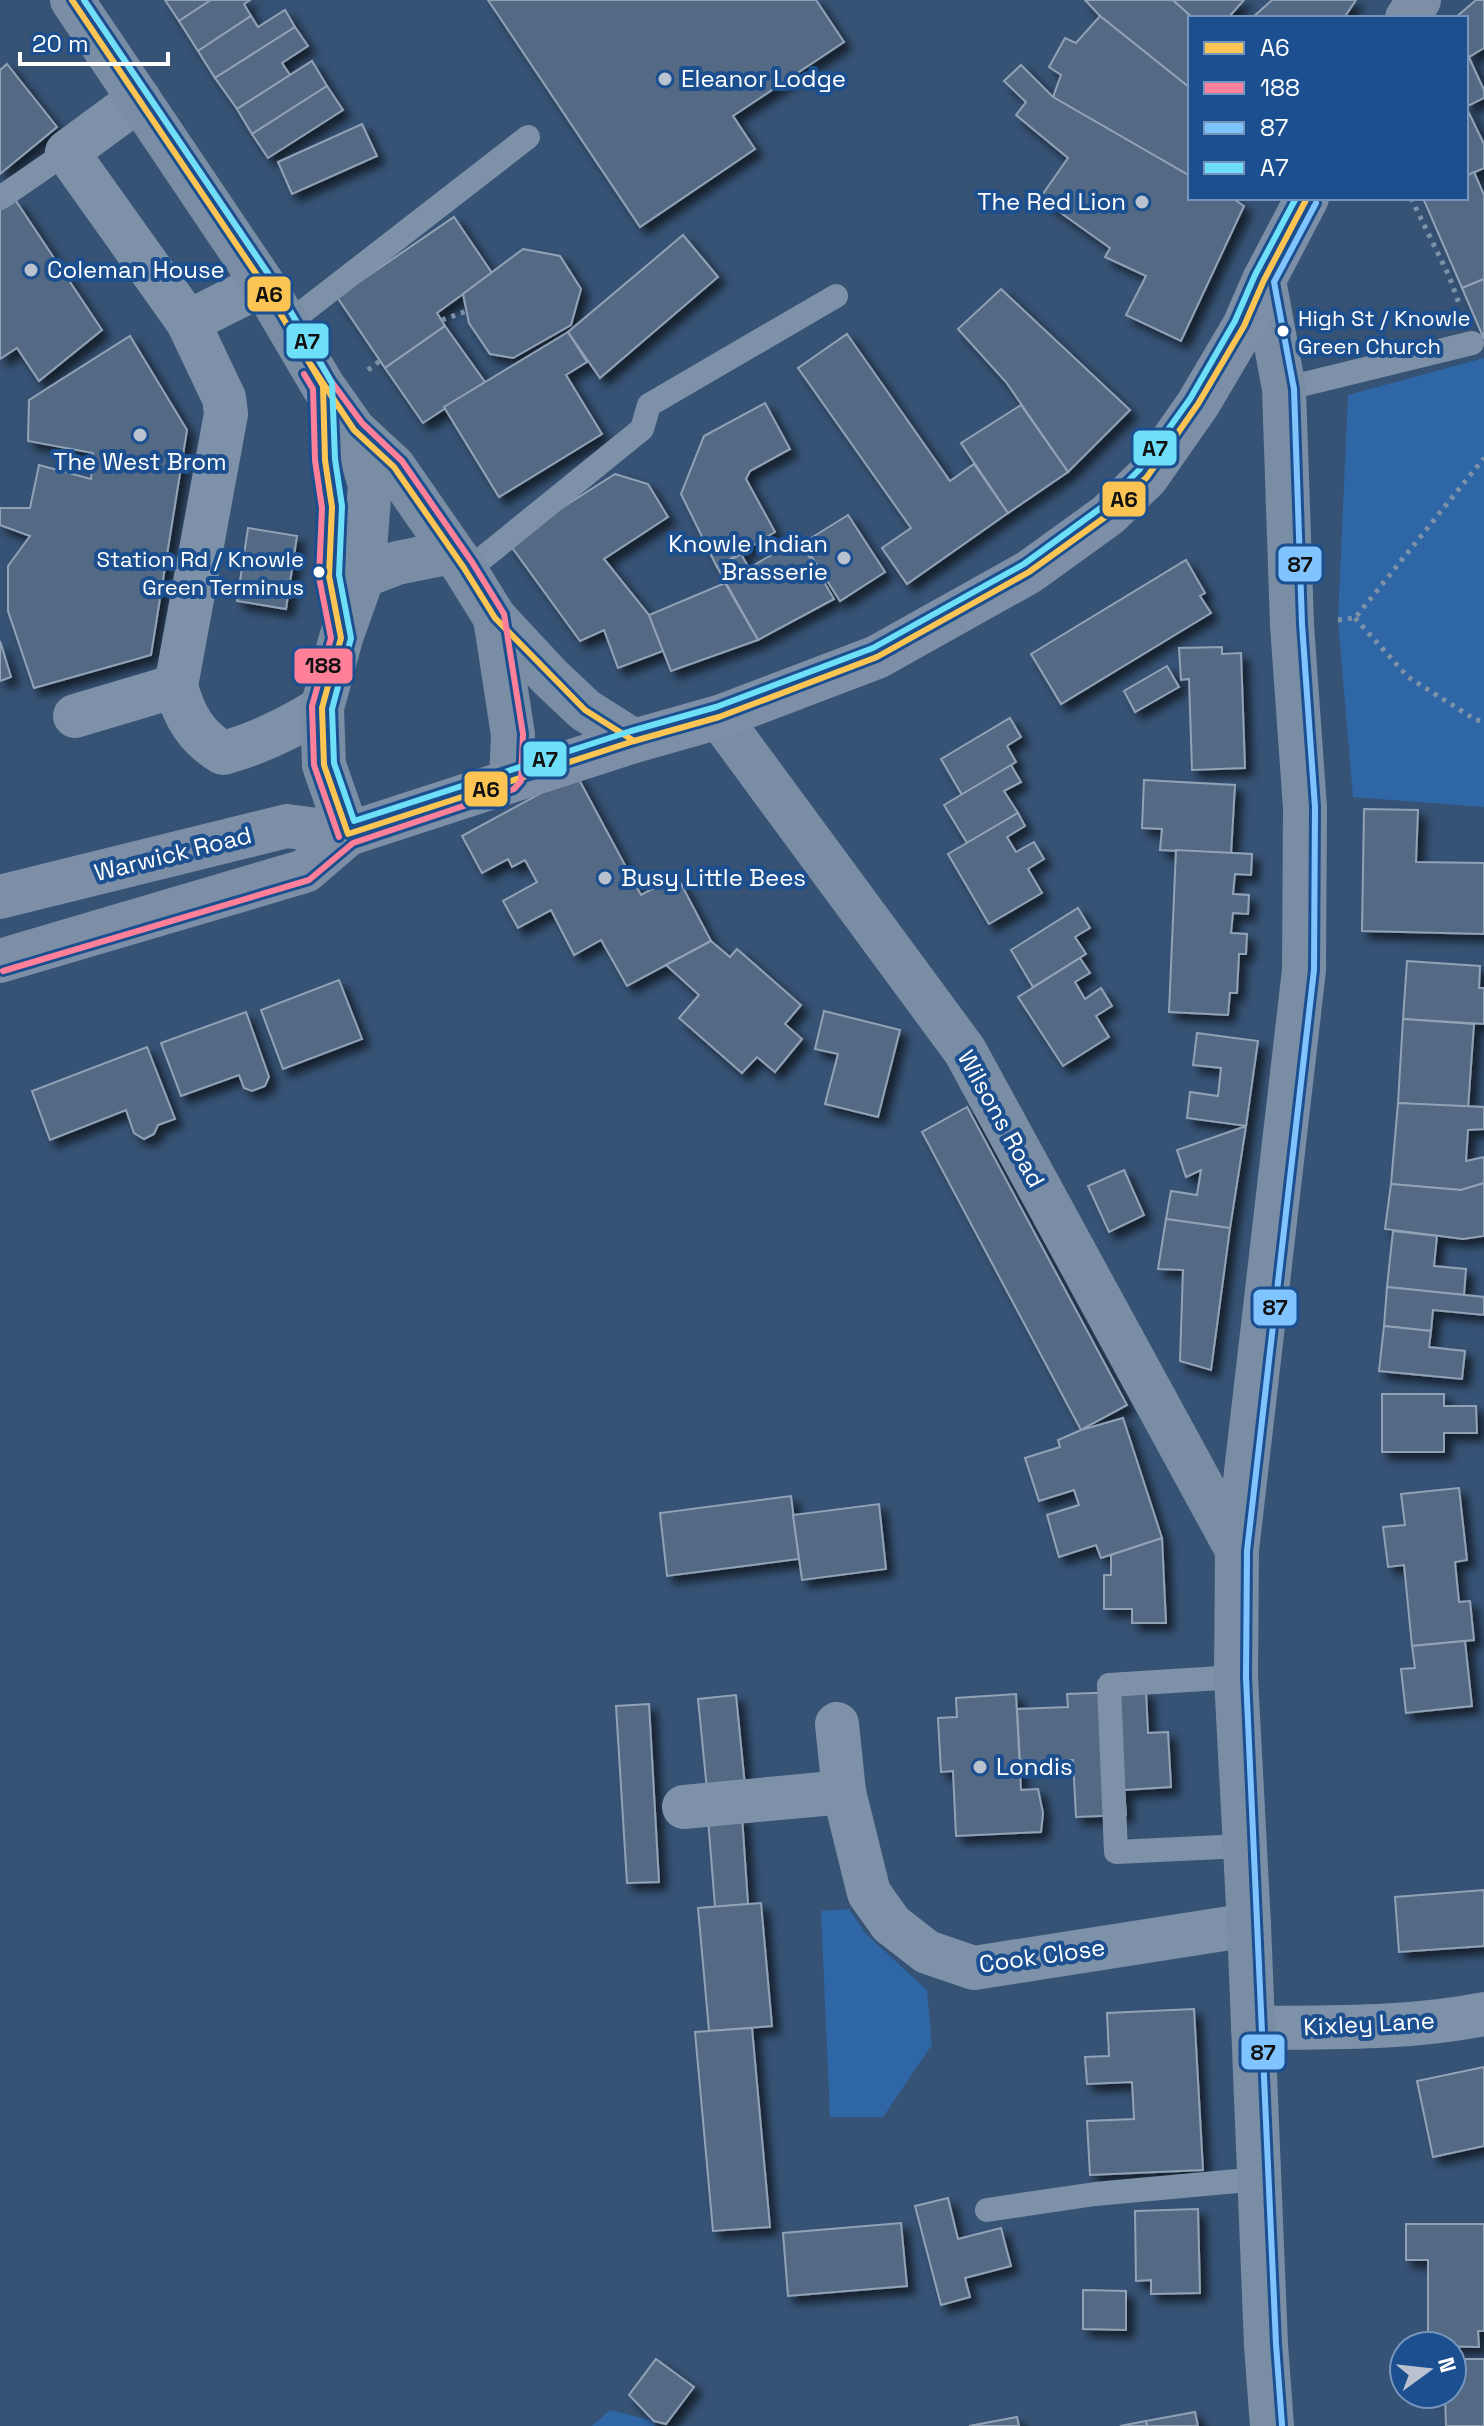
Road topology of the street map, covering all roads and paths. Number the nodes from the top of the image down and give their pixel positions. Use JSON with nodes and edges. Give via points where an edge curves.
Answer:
{"nodes":[{"id":1,"x":72,"y":0,"type":"edge"},
{"id":2,"x":139,"y":99,"type":"junction"},
{"id":3,"x":528,"y":137,"type":"dead end"},
{"id":4,"x":67,"y":152,"type":"junction"},
{"id":5,"x":0,"y":198,"type":"edge"},
{"id":6,"x":1306,"y":200,"type":"edge"},
{"id":7,"x":1412,"y":200,"type":"edge"},
{"id":8,"x":1264,"y":280,"type":"junction"},
{"id":9,"x":263,"y":284,"type":"junction"},
{"id":10,"x":836,"y":296,"type":"dead end"},
{"id":11,"x":467,"y":311,"type":"dead end"},
{"id":12,"x":442,"y":320,"type":"dead end"},
{"id":13,"x":188,"y":322,"type":"junction"},
{"id":14,"x":287,"y":324,"type":"junction"},
{"id":15,"x":1472,"y":343,"type":"joint"},
{"id":16,"x":323,"y":386,"type":"junction"},
{"id":17,"x":1284,"y":389,"type":"junction"},
{"id":18,"x":354,"y":430,"type":"junction"},
{"id":19,"x":1484,"y":458,"type":"edge"},
{"id":20,"x":458,"y":560,"type":"junction"},
{"id":21,"x":363,"y":576,"type":"junction"},
{"id":22,"x":495,"y":618,"type":"junction"},
{"id":23,"x":1355,"y":618,"type":"junction"},
{"id":24,"x":1292,"y":625,"type":"junction"},
{"id":25,"x":341,"y":638,"type":"junction"},
{"id":26,"x":176,"y":686,"type":"junction"},
{"id":27,"x":322,"y":708,"type":"junction"},
{"id":28,"x":75,"y":716,"type":"dead end"},
{"id":29,"x":719,"y":717,"type":"junction"},
{"id":30,"x":1484,"y":721,"type":"edge"},
{"id":31,"x":634,"y":741,"type":"junction"},
{"id":32,"x":511,"y":780,"type":"junction"},
{"id":33,"x":348,"y":834,"type":"junction"},
{"id":34,"x":0,"y":897,"type":"edge"},
{"id":35,"x":0,"y":961,"type":"edge"},
{"id":36,"x":1237,"y":1550,"type":"junction"},
{"id":37,"x":1236,"y":1677,"type":"junction"},
{"id":38,"x":837,"y":1724,"type":"dead end"},
{"id":39,"x":844,"y":1792,"type":"junction"},
{"id":40,"x":684,"y":1807,"type":"dead end"},
{"id":41,"x":1243,"y":1846,"type":"junction"},
{"id":42,"x":1249,"y":1925,"type":"junction"},
{"id":43,"x":1484,"y":2014,"type":"edge"},
{"id":44,"x":1253,"y":2028,"type":"junction"},
{"id":45,"x":1259,"y":2179,"type":"junction"},
{"id":46,"x":987,"y":2210,"type":"dead end"},
{"id":47,"x":1272,"y":2426,"type":"edge"}],
"edges":[{"from":1,"to":2,"type":"main road"},
{"from":2,"to":4,"type":"street"},
{"from":2,"to":9,"type":"main road"},
{"from":3,"to":14,"type":"lane"},
{"from":4,"to":5,"type":"lane"},
{"from":4,"to":13,"type":"street"},
{"from":6,"to":8,"type":"main road","name":"Warwick Road"},
{"from":7,"to":15,"type":"path","via":[[1449,276]]},
{"from":8,"to":17,"type":"main road"},
{"from":8,"to":29,"type":"main road","name":"Warwick Road","via":[[1198,404],[1147,477],[1108,515],[1029,572],[877,657]]},
{"from":9,"to":13,"type":"street"},
{"from":9,"to":14,"type":"main road"},
{"from":10,"to":20,"type":"lane","via":[[649,405],[642,429],[484,557]]},
{"from":11,"to":12,"type":"path"},
{"from":13,"to":26,"type":"street","via":[[224,398],[226,414]]},
{"from":14,"to":16,"type":"main road"},
{"from":15,"to":17,"type":"lane"},
{"from":16,"to":18,"type":"main road"},
{"from":16,"to":25,"type":"lane","via":[[332,507],[329,576]]},
{"from":17,"to":24,"type":"main road"},
{"from":18,"to":20,"type":"main road","via":[[394,467]]},
{"from":18,"to":21,"type":"main road","via":[[370,485]]},
{"from":19,"to":23,"type":"path"},
{"from":20,"to":21,"type":"main road","via":[[397,563]]},
{"from":20,"to":22,"type":"main road"},
{"from":21,"to":25,"type":"main road"},
{"from":22,"to":31,"type":"main road","via":[[585,710]]},
{"from":22,"to":32,"type":"main road","via":[[513,735]]},
{"from":23,"to":24,"type":"path"},
{"from":23,"to":30,"type":"path","via":[[1408,677]]},
{"from":24,"to":36,"type":"main road","via":[[1305,808],[1304,970]]},
{"from":25,"to":27,"type":"main road"},
{"from":26,"to":27,"type":"street","via":[[191,724],[223,753],[255,745]]},
{"from":26,"to":28,"type":"street"},
{"from":27,"to":33,"type":"main road","via":[[324,765]]},
{"from":29,"to":31,"type":"main road","name":"Warwick Road"},
{"from":29,"to":36,"type":"main road","name":"Wilsons Road","via":[[965,1051]]},
{"from":31,"to":32,"type":"main road","name":"Warwick Road"},
{"from":32,"to":33,"type":"main road","name":"Warwick Road"},
{"from":33,"to":34,"type":"main road","name":"Warwick Road","via":[[287,826]]},
{"from":33,"to":35,"type":"main road","name":"Warwick Road","via":[[305,871]]},
{"from":36,"to":37,"type":"main road"},
{"from":37,"to":41,"type":"main road"},
{"from":37,"to":41,"type":"lane","via":[[1109,1685],[1116,1852]]},
{"from":38,"to":39,"type":"street","name":"Cook Close"},
{"from":39,"to":40,"type":"street"},
{"from":39,"to":42,"type":"street","name":"Cook Close","via":[[869,1893],[891,1924],[927,1952],[974,1968]]},
{"from":41,"to":42,"type":"main road"},
{"from":42,"to":44,"type":"main road"},
{"from":43,"to":44,"type":"street","name":"Kixley Lane","via":[[1377,2026]]},
{"from":44,"to":45,"type":"main road"},
{"from":45,"to":46,"type":"lane"},
{"from":45,"to":47,"type":"main road"}]}
